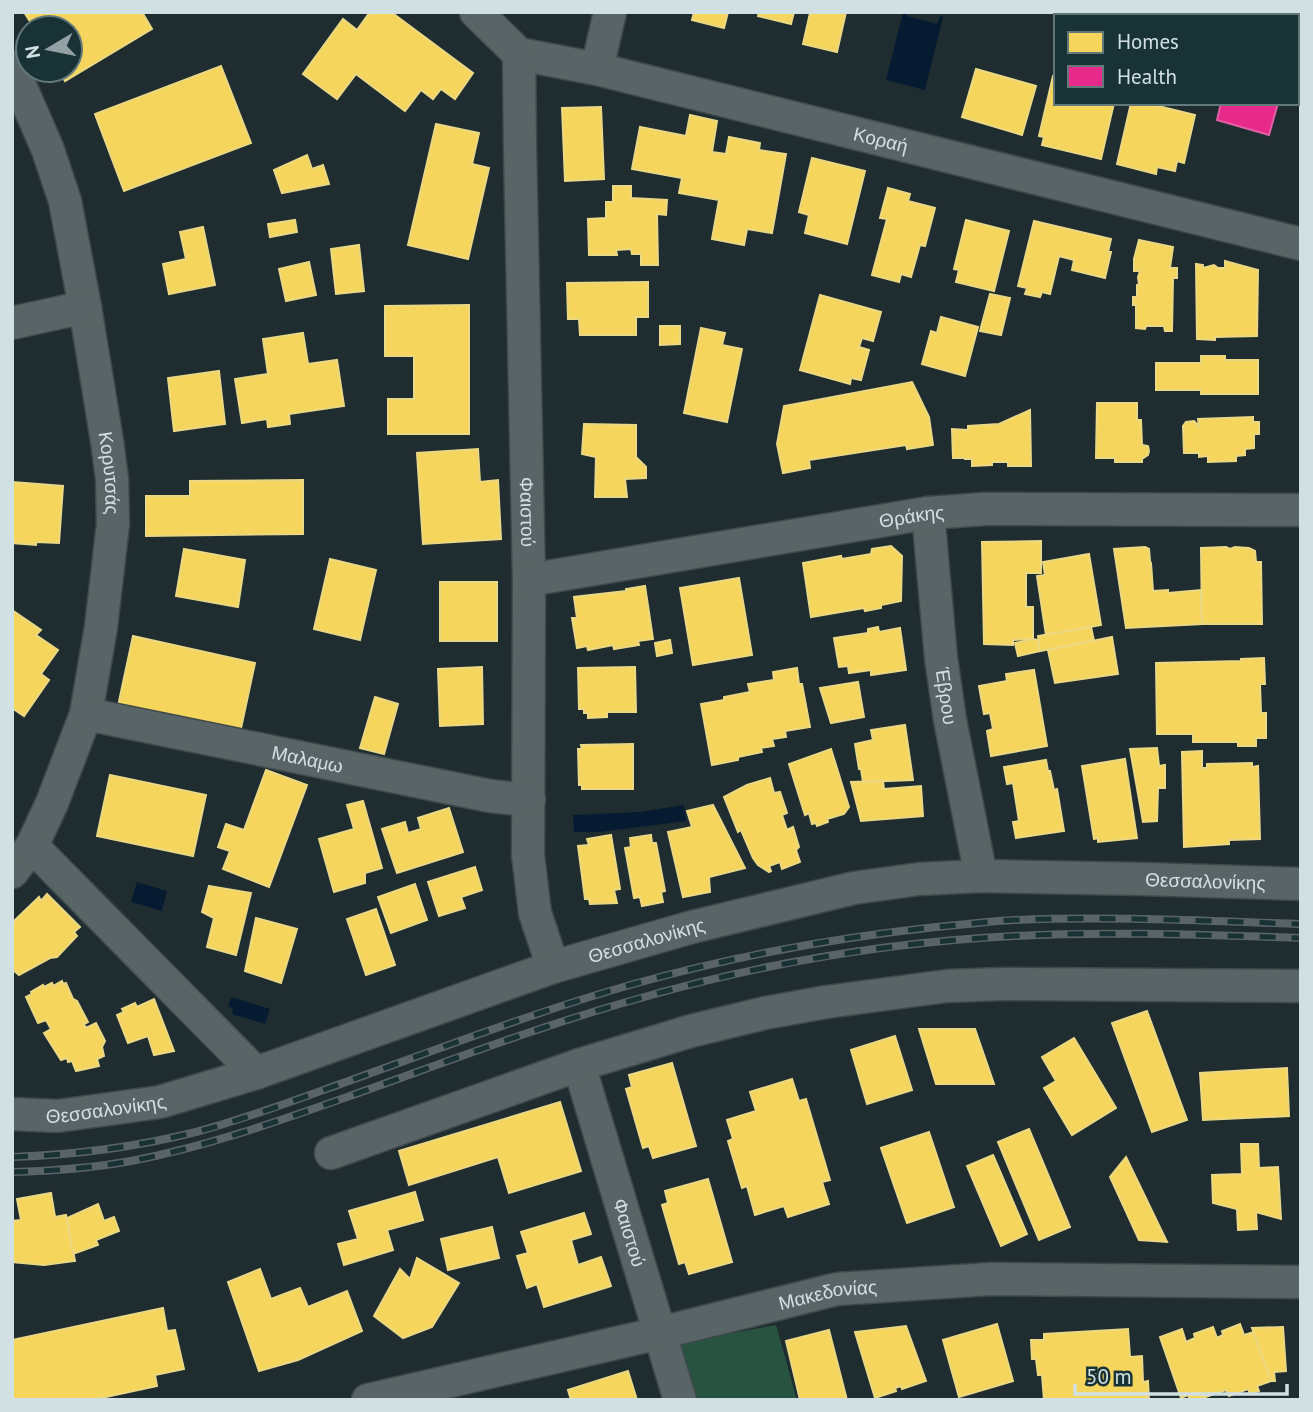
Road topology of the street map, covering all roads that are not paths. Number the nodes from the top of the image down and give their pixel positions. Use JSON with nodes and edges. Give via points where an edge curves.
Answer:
{"nodes":[{"id":1,"x":476,"y":12,"type":"edge"},
{"id":2,"x":610,"y":12,"type":"edge"},
{"id":3,"x":519,"y":54,"type":"junction"},
{"id":4,"x":12,"y":68,"type":"edge"},
{"id":5,"x":597,"y":69,"type":"junction"},
{"id":6,"x":1301,"y":244,"type":"edge"},
{"id":7,"x":85,"y":307,"type":"junction"},
{"id":8,"x":12,"y":323,"type":"edge"},
{"id":9,"x":1301,"y":510,"type":"edge"},
{"id":10,"x":928,"y":513,"type":"junction"},
{"id":11,"x":529,"y":580,"type":"junction"},
{"id":12,"x":86,"y":713,"type":"junction"},
{"id":13,"x":529,"y":800,"type":"junction"},
{"id":14,"x":33,"y":846,"type":"junction"},
{"id":15,"x":12,"y":873,"type":"edge"},
{"id":16,"x":981,"y":876,"type":"junction"},
{"id":17,"x":1301,"y":884,"type":"edge"},
{"id":18,"x":553,"y":967,"type":"junction"},
{"id":19,"x":1301,"y":986,"type":"edge"},
{"id":20,"x":579,"y":1065,"type":"junction"},
{"id":21,"x":256,"y":1073,"type":"junction"},
{"id":22,"x":12,"y":1114,"type":"edge"},
{"id":23,"x":331,"y":1153,"type":"dead end"},
{"id":24,"x":1301,"y":1282,"type":"edge"},
{"id":25,"x":660,"y":1333,"type":"junction"},
{"id":26,"x":368,"y":1400,"type":"edge"},
{"id":27,"x":680,"y":1400,"type":"edge"}],
"edges":[{"from":1,"to":3,"type":"street"},
{"from":2,"to":5,"type":"street"},
{"from":3,"to":5,"type":"street","name":"Κοραή"},
{"from":3,"to":11,"type":"street","name":"Φαιστού"},
{"from":4,"to":7,"type":"street","name":"Κορυτσάς","via":[[65,201]]},
{"from":5,"to":6,"type":"street","name":"Κοραή"},
{"from":7,"to":8,"type":"street"},
{"from":7,"to":12,"type":"street","name":"Κορυτσάς","via":[[107,440],[113,524]]},
{"from":9,"to":10,"type":"street","name":"Θράκης"},
{"from":10,"to":11,"type":"street","name":"Θράκης"},
{"from":10,"to":16,"type":"street","name":"Έβρου","via":[[950,720]]},
{"from":11,"to":13,"type":"street","name":"Φαιστού"},
{"from":12,"to":13,"type":"street","name":"Μαλαμω","via":[[490,796]]},
{"from":12,"to":14,"type":"street","name":"Κορυτσάς"},
{"from":13,"to":18,"type":"street","name":"Φαιστού","via":[[528,855],[536,913]]},
{"from":14,"to":15,"type":"street","name":"Κορυτσάς"},
{"from":14,"to":21,"type":"street"},
{"from":16,"to":17,"type":"street","name":"Θεσσαλονίκης"},
{"from":16,"to":18,"type":"street","name":"Θεσσαλονίκης","via":[[854,888]]},
{"from":18,"to":21,"type":"street","name":"Θεσσαλονίκης"},
{"from":19,"to":20,"type":"street","via":[[947,986],[765,1013]]},
{"from":20,"to":23,"type":"street"},
{"from":20,"to":25,"type":"street","name":"Φαιστού"},
{"from":21,"to":22,"type":"street","name":"Θεσσαλονίκης","via":[[160,1102],[58,1116]]},
{"from":24,"to":25,"type":"street","name":"Μακεδονίας","via":[[991,1279],[838,1289]]},
{"from":25,"to":26,"type":"street","name":"Μακεδονίας"},
{"from":25,"to":27,"type":"street","name":"Φαιστού"}]}
